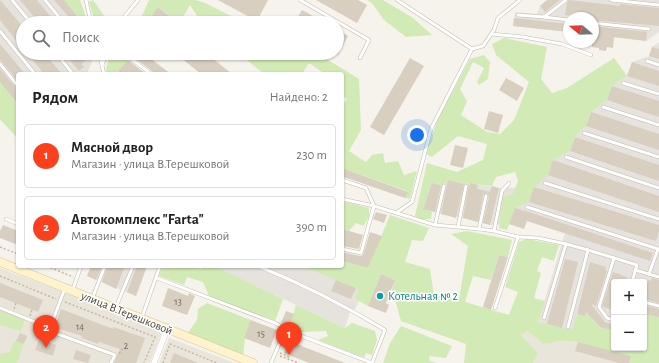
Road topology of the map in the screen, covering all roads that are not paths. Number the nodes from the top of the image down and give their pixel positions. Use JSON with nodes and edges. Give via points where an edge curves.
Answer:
{"nodes":[{"id":1,"x":12,"y":0,"type":"edge"},
{"id":2,"x":45,"y":0,"type":"edge"},
{"id":3,"x":86,"y":0,"type":"edge"},
{"id":4,"x":138,"y":0,"type":"edge"},
{"id":5,"x":300,"y":0,"type":"edge"},
{"id":6,"x":397,"y":0,"type":"edge"},
{"id":7,"x":520,"y":0,"type":"edge"},
{"id":8,"x":566,"y":0,"type":"edge"},
{"id":9,"x":612,"y":0,"type":"edge"},
{"id":10,"x":659,"y":5,"type":"edge"},
{"id":11,"x":518,"y":15,"type":"dead end"},
{"id":12,"x":25,"y":16,"type":"edge"},
{"id":13,"x":58,"y":16,"type":"edge"},
{"id":14,"x":89,"y":16,"type":"edge"},
{"id":15,"x":125,"y":16,"type":"edge"},
{"id":16,"x":328,"y":16,"type":"edge"},
{"id":17,"x":544,"y":17,"type":"junction"},
{"id":18,"x":563,"y":19,"type":"edge"},
{"id":19,"x":599,"y":24,"type":"edge"},
{"id":20,"x":344,"y":26,"type":"edge"},
{"id":21,"x":649,"y":29,"type":"dead end"},
{"id":22,"x":0,"y":31,"type":"edge"},
{"id":23,"x":491,"y":34,"type":"junction"},
{"id":24,"x":472,"y":49,"type":"junction"},
{"id":25,"x":16,"y":51,"type":"edge"},
{"id":26,"x":591,"y":56,"type":"dead end"},
{"id":27,"x":360,"y":58,"type":"dead end"},
{"id":28,"x":24,"y":60,"type":"edge"},
{"id":29,"x":62,"y":60,"type":"edge"},
{"id":30,"x":101,"y":60,"type":"edge"},
{"id":31,"x":104,"y":60,"type":"edge"},
{"id":32,"x":133,"y":60,"type":"edge"},
{"id":33,"x":647,"y":61,"type":"dead end"},
{"id":34,"x":0,"y":64,"type":"edge"},
{"id":35,"x":102,"y":65,"type":"junction"},
{"id":36,"x":659,"y":65,"type":"edge"},
{"id":37,"x":33,"y":72,"type":"edge"},
{"id":38,"x":71,"y":72,"type":"edge"},
{"id":39,"x":104,"y":72,"type":"edge"},
{"id":40,"x":148,"y":72,"type":"edge"},
{"id":41,"x":623,"y":83,"type":"dead end"},
{"id":42,"x":16,"y":84,"type":"edge"},
{"id":43,"x":659,"y":94,"type":"edge"},
{"id":44,"x":603,"y":107,"type":"dead end"},
{"id":45,"x":659,"y":125,"type":"edge"},
{"id":46,"x":584,"y":133,"type":"dead end"},
{"id":47,"x":566,"y":157,"type":"dead end"},
{"id":48,"x":659,"y":157,"type":"edge"},
{"id":49,"x":344,"y":181,"type":"edge"},
{"id":50,"x":509,"y":183,"type":"dead end"},
{"id":51,"x":545,"y":183,"type":"dead end"},
{"id":52,"x":444,"y":186,"type":"dead end"},
{"id":53,"x":466,"y":186,"type":"dead end"},
{"id":54,"x":659,"y":188,"type":"edge"},
{"id":55,"x":486,"y":196,"type":"dead end"},
{"id":56,"x":344,"y":199,"type":"edge"},
{"id":57,"x":374,"y":206,"type":"junction"},
{"id":58,"x":527,"y":207,"type":"dead end"},
{"id":59,"x":396,"y":213,"type":"junction"},
{"id":60,"x":6,"y":219,"type":"dead end"},
{"id":61,"x":659,"y":219,"type":"edge"},
{"id":62,"x":16,"y":223,"type":"edge"},
{"id":63,"x":435,"y":226,"type":"junction"},
{"id":64,"x":458,"y":227,"type":"junction"},
{"id":65,"x":479,"y":229,"type":"junction"},
{"id":66,"x":494,"y":231,"type":"junction"},
{"id":67,"x":518,"y":237,"type":"junction"},
{"id":68,"x":566,"y":244,"type":"junction"},
{"id":69,"x":659,"y":245,"type":"edge"},
{"id":70,"x":344,"y":249,"type":"edge"},
{"id":71,"x":658,"y":249,"type":"edge"},
{"id":72,"x":588,"y":250,"type":"junction"},
{"id":73,"x":614,"y":258,"type":"junction"},
{"id":74,"x":0,"y":262,"type":"edge"},
{"id":75,"x":80,"y":268,"type":"edge"},
{"id":76,"x":104,"y":268,"type":"edge"},
{"id":77,"x":132,"y":268,"type":"edge"},
{"id":78,"x":160,"y":268,"type":"edge"},
{"id":79,"x":263,"y":268,"type":"edge"},
{"id":80,"x":635,"y":270,"type":"junction"},
{"id":81,"x":649,"y":274,"type":"junction"},
{"id":82,"x":659,"y":277,"type":"edge"},
{"id":83,"x":157,"y":278,"type":"junction"},
{"id":84,"x":633,"y":279,"type":"edge"},
{"id":85,"x":69,"y":289,"type":"junction"},
{"id":86,"x":92,"y":299,"type":"junction"},
{"id":87,"x":647,"y":303,"type":"edge"},
{"id":88,"x":659,"y":306,"type":"edge"},
{"id":89,"x":0,"y":308,"type":"edge"},
{"id":90,"x":116,"y":308,"type":"junction"},
{"id":91,"x":495,"y":308,"type":"dead end"},
{"id":92,"x":544,"y":318,"type":"dead end"},
{"id":93,"x":142,"y":319,"type":"junction"},
{"id":94,"x":611,"y":319,"type":"edge"},
{"id":95,"x":568,"y":327,"type":"dead end"},
{"id":96,"x":50,"y":328,"type":"junction"},
{"id":97,"x":167,"y":329,"type":"junction"},
{"id":98,"x":283,"y":335,"type":"junction"},
{"id":99,"x":112,"y":363,"type":"edge"},
{"id":100,"x":154,"y":363,"type":"edge"},
{"id":101,"x":253,"y":363,"type":"edge"},
{"id":102,"x":271,"y":363,"type":"edge"},
{"id":103,"x":372,"y":363,"type":"edge"}],
"edges":[{"from":1,"to":12,"type":"lane"},
{"from":2,"to":13,"type":"lane"},
{"from":3,"to":14,"type":"lane"},
{"from":4,"to":15,"type":"lane"},
{"from":5,"to":16,"type":"lane"},
{"from":6,"to":24,"type":"lane"},
{"from":7,"to":23,"type":"lane","via":[[498,18]]},
{"from":8,"to":17,"type":"lane"},
{"from":9,"to":10,"type":"lane"},
{"from":11,"to":17,"type":"lane"},
{"from":17,"to":18,"type":"lane"},
{"from":19,"to":21,"type":"lane"},
{"from":20,"to":27,"type":"lane","via":[[369,40]]},
{"from":22,"to":25,"type":"lane"},
{"from":23,"to":24,"type":"lane","via":[[483,46]]},
{"from":23,"to":26,"type":"lane","via":[[562,44]]},
{"from":24,"to":59,"type":"lane","via":[[431,129],[412,202]]},
{"from":28,"to":37,"type":"lane"},
{"from":29,"to":38,"type":"lane"},
{"from":30,"to":35,"type":"lane"},
{"from":31,"to":35,"type":"lane"},
{"from":32,"to":40,"type":"lane"},
{"from":33,"to":36,"type":"lane"},
{"from":34,"to":42,"type":"lane"},
{"from":35,"to":39,"type":"lane"},
{"from":41,"to":43,"type":"lane"},
{"from":44,"to":45,"type":"lane"},
{"from":46,"to":48,"type":"lane"},
{"from":47,"to":54,"type":"lane"},
{"from":49,"to":57,"type":"lane","via":[[366,188]]},
{"from":50,"to":66,"type":"lane","via":[[502,191]]},
{"from":51,"to":61,"type":"lane"},
{"from":52,"to":63,"type":"lane"},
{"from":53,"to":64,"type":"lane"},
{"from":55,"to":65,"type":"lane"},
{"from":56,"to":57,"type":"lane"},
{"from":57,"to":59,"type":"lane"},
{"from":57,"to":70,"type":"lane","via":[[361,253]]},
{"from":58,"to":71,"type":"lane"},
{"from":59,"to":63,"type":"lane"},
{"from":60,"to":62,"type":"lane"},
{"from":63,"to":64,"type":"lane"},
{"from":64,"to":65,"type":"lane"},
{"from":65,"to":66,"type":"lane"},
{"from":66,"to":67,"type":"lane"},
{"from":67,"to":68,"type":"lane"},
{"from":67,"to":91,"type":"lane"},
{"from":68,"to":72,"type":"lane"},
{"from":68,"to":92,"type":"lane"},
{"from":69,"to":71,"type":"lane"},
{"from":71,"to":81,"type":"lane"},
{"from":72,"to":73,"type":"lane"},
{"from":72,"to":95,"type":"lane"},
{"from":73,"to":80,"type":"lane","via":[[637,266]]},
{"from":73,"to":94,"type":"lane","via":[[599,307],[607,318]]},
{"from":74,"to":85,"type":"main road","name":"улица В.Терешковой"},
{"from":75,"to":85,"type":"lane"},
{"from":76,"to":86,"type":"lane"},
{"from":77,"to":90,"type":"lane"},
{"from":78,"to":83,"type":"lane"},
{"from":79,"to":103,"type":"lane","via":[[352,310],[385,330]]},
{"from":80,"to":81,"type":"lane"},
{"from":80,"to":84,"type":"lane"},
{"from":81,"to":82,"type":"lane"},
{"from":83,"to":93,"type":"lane"},
{"from":83,"to":98,"type":"lane","via":[[275,323],[284,328]]},
{"from":85,"to":86,"type":"main road","name":"улица В.Терешковой"},
{"from":85,"to":96,"type":"lane","via":[[60,301]]},
{"from":86,"to":90,"type":"main road","name":"улица В.Терешковой"},
{"from":87,"to":88,"type":"lane"},
{"from":89,"to":96,"type":"lane"},
{"from":90,"to":93,"type":"main road","name":"улица В.Терешковой"},
{"from":93,"to":97,"type":"main road","name":"улица В.Терешковой"},
{"from":96,"to":99,"type":"lane","via":[[52,332],[115,355]]},
{"from":97,"to":100,"type":"street"},
{"from":97,"to":101,"type":"main road","name":"улица В.Терешковой"},
{"from":98,"to":102,"type":"lane"},
{"from":98,"to":103,"type":"lane","via":[[296,334]]}]}
